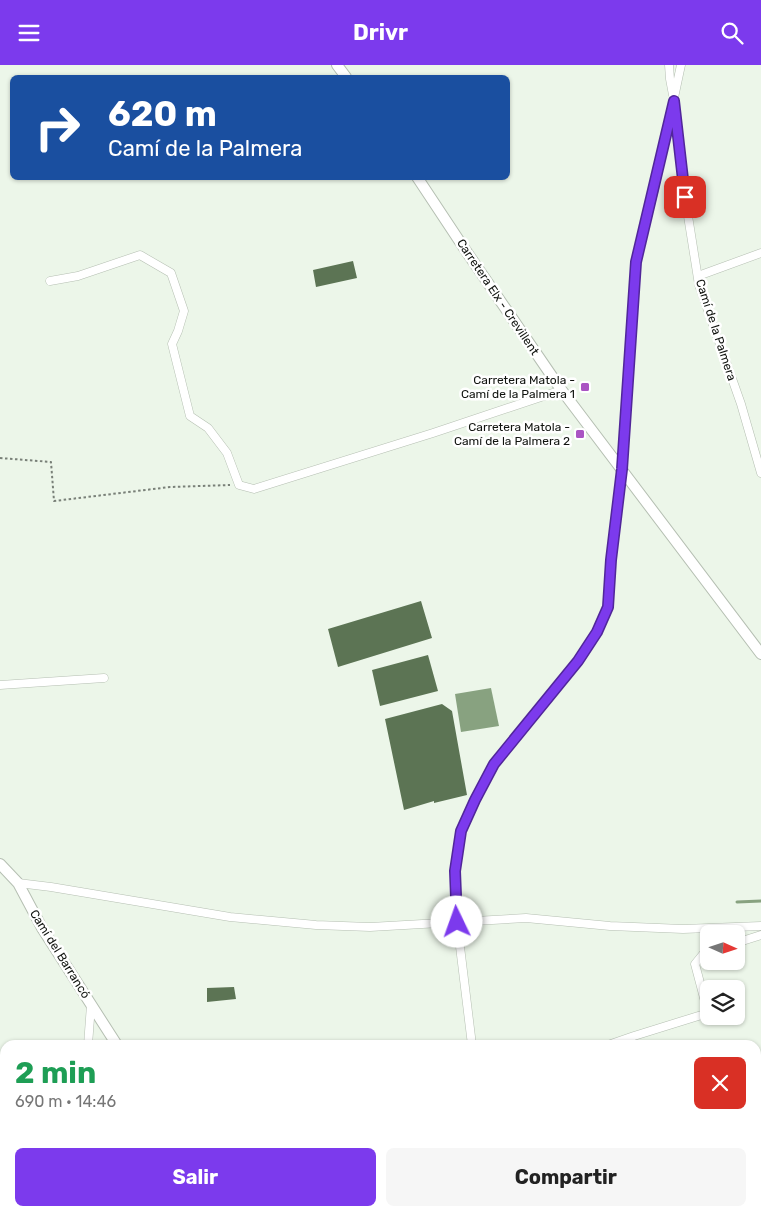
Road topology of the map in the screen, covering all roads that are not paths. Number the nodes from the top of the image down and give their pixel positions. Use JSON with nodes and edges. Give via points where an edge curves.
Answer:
{"nodes":[{"id":1,"x":669,"y":65,"type":"edge"},
{"id":2,"x":681,"y":65,"type":"edge"},
{"id":3,"x":674,"y":101,"type":"junction"},
{"id":4,"x":419,"y":180,"type":"edge"},
{"id":5,"x":761,"y":253,"type":"edge"},
{"id":6,"x":698,"y":276,"type":"junction"},
{"id":7,"x":50,"y":281,"type":"dead end"},
{"id":8,"x":562,"y":390,"type":"junction"},
{"id":9,"x":622,"y":469,"type":"junction"},
{"id":10,"x":761,"y":473,"type":"edge"},
{"id":11,"x":761,"y":654,"type":"edge"},
{"id":12,"x":104,"y":678,"type":"dead end"},
{"id":13,"x":0,"y":685,"type":"edge"},
{"id":14,"x":0,"y":864,"type":"edge"},
{"id":15,"x":18,"y":883,"type":"junction"},
{"id":16,"x":457,"y":922,"type":"junction"},
{"id":17,"x":761,"y":926,"type":"edge"},
{"id":18,"x":761,"y":935,"type":"edge"},
{"id":19,"x":745,"y":940,"type":"edge"},
{"id":20,"x":700,"y":958,"type":"edge"},
{"id":21,"x":91,"y":1005,"type":"junction"},
{"id":22,"x":88,"y":1040,"type":"edge"},
{"id":23,"x":114,"y":1040,"type":"edge"},
{"id":24,"x":471,"y":1040,"type":"edge"},
{"id":25,"x":622,"y":1040,"type":"edge"}],
"edges":[{"from":1,"to":3,"type":"street","name":"Camí de la Palmera"},
{"from":2,"to":3,"type":"street"},
{"from":3,"to":6,"type":"street","name":"Camí de la Palmera"},
{"from":3,"to":9,"type":"street","via":[[636,262]]},
{"from":4,"to":8,"type":"street","name":"Carretera Elx - Crevillent"},
{"from":5,"to":6,"type":"street"},
{"from":6,"to":10,"type":"street","name":"Camí de la Palmera"},
{"from":7,"to":8,"type":"street","via":[[78,276],[140,255],[171,273],[184,311],[172,343],[190,416],[208,428],[227,453],[238,485],[254,489]]},
{"from":8,"to":9,"type":"street","name":"Carretera Elx - Crevillent"},
{"from":9,"to":11,"type":"street","name":"Carretera Elx - Crevillent"},
{"from":9,"to":16,"type":"street","via":[[608,607],[597,632],[578,661],[494,764],[475,800],[461,831],[455,871]]},
{"from":12,"to":13,"type":"street"},
{"from":14,"to":15,"type":"street","name":"Camí del Barrancó"},
{"from":15,"to":16,"type":"street","via":[[230,917],[316,925],[370,927]]},
{"from":15,"to":21,"type":"street","name":"Camí del Barrancó","via":[[42,929]]},
{"from":16,"to":17,"type":"street","via":[[526,918],[683,929]]},
{"from":16,"to":24,"type":"street"},
{"from":18,"to":19,"type":"street"},
{"from":20,"to":25,"type":"street","via":[[695,964],[708,1013]]},
{"from":21,"to":22,"type":"street"},
{"from":21,"to":23,"type":"street","name":"Camí del Barrancó"}]}
